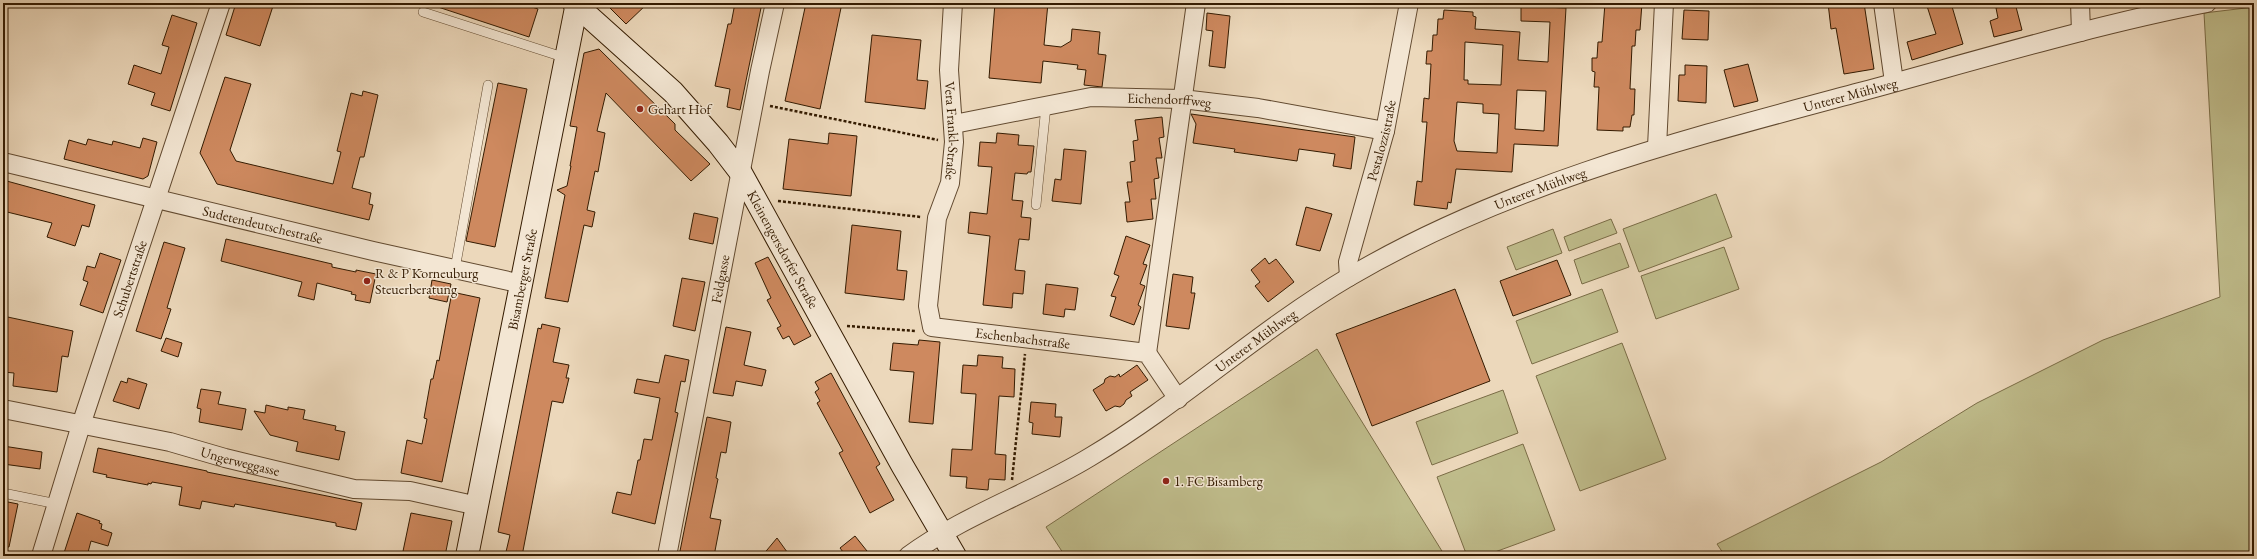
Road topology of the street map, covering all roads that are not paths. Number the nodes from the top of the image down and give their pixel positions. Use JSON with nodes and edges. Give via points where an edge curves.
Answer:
{"nodes":[{"id":1,"x":221,"y":3,"type":"edge"},
{"id":2,"x":775,"y":3,"type":"edge"},
{"id":3,"x":953,"y":3,"type":"edge"},
{"id":4,"x":1196,"y":3,"type":"edge"},
{"id":5,"x":1409,"y":3,"type":"edge"},
{"id":6,"x":1664,"y":3,"type":"edge"},
{"id":7,"x":1883,"y":3,"type":"edge"},
{"id":8,"x":2080,"y":3,"type":"edge"},
{"id":9,"x":2207,"y":3,"type":"edge"},
{"id":10,"x":576,"y":4,"type":"edge"},
{"id":11,"x":423,"y":12,"type":"dead end"},
{"id":12,"x":2082,"y":32,"type":"junction"},
{"id":13,"x":566,"y":58,"type":"junction"},
{"id":14,"x":1894,"y":82,"type":"junction"},
{"id":15,"x":488,"y":85,"type":"dead end"},
{"id":16,"x":1182,"y":99,"type":"junction"},
{"id":17,"x":1046,"y":106,"type":"junction"},
{"id":18,"x":954,"y":124,"type":"junction"},
{"id":19,"x":1385,"y":131,"type":"junction"},
{"id":20,"x":1657,"y":147,"type":"junction"},
{"id":21,"x":3,"y":162,"type":"edge"},
{"id":22,"x":741,"y":173,"type":"junction"},
{"id":23,"x":156,"y":199,"type":"junction"},
{"id":24,"x":1036,"y":205,"type":"dead end"},
{"id":25,"x":456,"y":269,"type":"junction"},
{"id":26,"x":1349,"y":277,"type":"junction"},
{"id":27,"x":522,"y":284,"type":"junction"},
{"id":28,"x":932,"y":327,"type":"joint"},
{"id":29,"x":1147,"y":353,"type":"junction"},
{"id":30,"x":1178,"y":399,"type":"junction"},
{"id":31,"x":3,"y":409,"type":"edge"},
{"id":32,"x":81,"y":425,"type":"junction"},
{"id":33,"x":3,"y":493,"type":"edge"},
{"id":34,"x":57,"y":504,"type":"junction"},
{"id":35,"x":478,"y":506,"type":"junction"},
{"id":36,"x":942,"y":533,"type":"junction"},
{"id":37,"x":41,"y":556,"type":"edge"},
{"id":38,"x":467,"y":556,"type":"edge"},
{"id":39,"x":667,"y":556,"type":"edge"},
{"id":40,"x":908,"y":556,"type":"edge"},
{"id":41,"x":955,"y":556,"type":"edge"}],
"edges":[{"from":1,"to":23,"type":"street","name":"Schubertstraße"},
{"from":2,"to":22,"type":"street","name":"Feldgasse"},
{"from":3,"to":18,"type":"street","name":"Vera Frankl-Straße","via":[[949,70]]},
{"from":4,"to":16,"type":"street"},
{"from":5,"to":19,"type":"street","name":"Pestalozzistraße"},
{"from":6,"to":20,"type":"street"},
{"from":7,"to":14,"type":"street"},
{"from":8,"to":12,"type":"street"},
{"from":9,"to":12,"type":"street","name":"Unterer Mühlweg"},
{"from":10,"to":13,"type":"main road","name":"Bisamberger Straße"},
{"from":10,"to":22,"type":"main road","name":"Kleinengersdorfer Straße","via":[[673,92]]},
{"from":11,"to":13,"type":"lane"},
{"from":12,"to":14,"type":"street","name":"Unterer Mühlweg"},
{"from":13,"to":27,"type":"main road","name":"Bisamberger Straße"},
{"from":14,"to":20,"type":"street","name":"Unterer Mühlweg"},
{"from":15,"to":25,"type":"lane"},
{"from":16,"to":17,"type":"street","name":"Eichendorffweg","via":[[1091,97]]},
{"from":16,"to":19,"type":"street","name":"Eichendorffweg","via":[[1258,108]]},
{"from":16,"to":29,"type":"street"},
{"from":17,"to":18,"type":"street","name":"Eichendorffweg"},
{"from":17,"to":24,"type":"lane"},
{"from":18,"to":28,"type":"street","name":"Vera Frankl-Straße","via":[[950,184],[937,218],[928,306]]},
{"from":19,"to":26,"type":"street","name":"Pestalozzistraße","via":[[1348,262]]},
{"from":20,"to":26,"type":"street","name":"Unterer Mühlweg","via":[[1542,186],[1434,232]]},
{"from":21,"to":23,"type":"street","name":"Sudetendeutschestraße"},
{"from":22,"to":36,"type":"main road","name":"Kleinengersdorfer Straße"},
{"from":22,"to":39,"type":"street","name":"Feldgasse"},
{"from":23,"to":25,"type":"street","name":"Sudetendeutschestraße"},
{"from":23,"to":32,"type":"street","name":"Schubertstraße"},
{"from":25,"to":27,"type":"street","name":"Sudetendeutschestraße"},
{"from":26,"to":30,"type":"street","name":"Unterer Mühlweg","via":[[1276,326]]},
{"from":27,"to":35,"type":"main road","name":"Bisamberger Straße"},
{"from":28,"to":29,"type":"street","name":"Eschenbachstraße"},
{"from":29,"to":30,"type":"street"},
{"from":30,"to":36,"type":"street","name":"Unterer Mühlweg","via":[[1090,458]]},
{"from":31,"to":32,"type":"street","name":"Ungerweggasse"},
{"from":32,"to":34,"type":"street","name":"Schubertstraße"},
{"from":32,"to":35,"type":"street","name":"Ungerweggasse","via":[[170,442],[224,458],[354,489],[410,491]]},
{"from":33,"to":34,"type":"lane"},
{"from":34,"to":37,"type":"street","name":"Schubertstraße"},
{"from":35,"to":38,"type":"main road","name":"Bisamberger Straße"},
{"from":36,"to":40,"type":"street","name":"Unterer Mühlweg"},
{"from":36,"to":41,"type":"main road","name":"Kleinengersdorfer Straße"}]}
